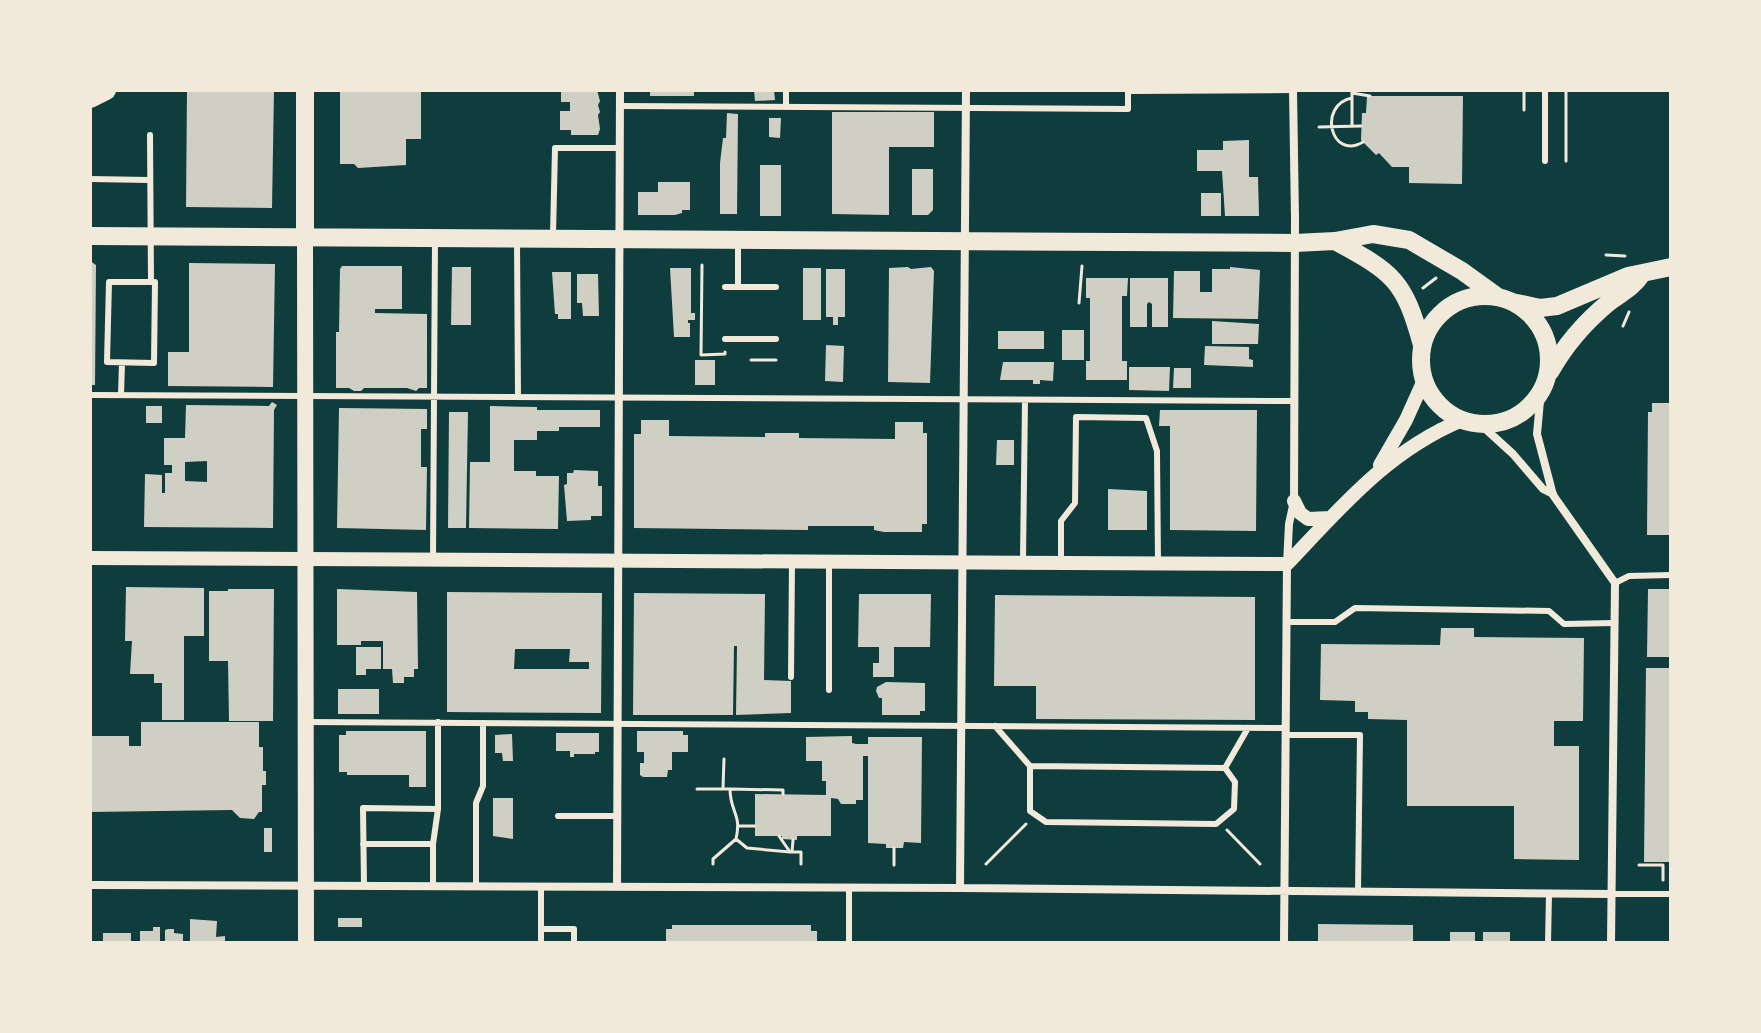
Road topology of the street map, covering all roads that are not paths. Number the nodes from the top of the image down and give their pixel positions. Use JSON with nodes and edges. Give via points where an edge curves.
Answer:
{"nodes":[{"id":1,"x":106,"y":90,"type":"edge"},
{"id":2,"x":305,"y":90,"type":"edge"},
{"id":3,"x":620,"y":90,"type":"edge"},
{"id":4,"x":786,"y":90,"type":"edge"},
{"id":5,"x":966,"y":90,"type":"edge"},
{"id":6,"x":1293,"y":90,"type":"edge"},
{"id":7,"x":1545,"y":90,"type":"edge"},
{"id":8,"x":1128,"y":91,"type":"edge"},
{"id":9,"x":90,"y":98,"type":"edge"},
{"id":10,"x":620,"y":106,"type":"junction"},
{"id":11,"x":786,"y":106,"type":"junction"},
{"id":12,"x":966,"y":106,"type":"junction"},
{"id":13,"x":150,"y":135,"type":"dead end"},
{"id":14,"x":620,"y":148,"type":"junction"},
{"id":15,"x":1545,"y":161,"type":"dead end"},
{"id":16,"x":90,"y":179,"type":"edge"},
{"id":17,"x":149,"y":180,"type":"junction"},
{"id":18,"x":90,"y":236,"type":"edge"},
{"id":19,"x":149,"y":237,"type":"junction"},
{"id":20,"x":305,"y":238,"type":"junction"},
{"id":21,"x":435,"y":239,"type":"junction"},
{"id":22,"x":517,"y":240,"type":"junction"},
{"id":23,"x":553,"y":240,"type":"junction"},
{"id":24,"x":619,"y":240,"type":"junction"},
{"id":25,"x":738,"y":241,"type":"junction"},
{"id":26,"x":1335,"y":241,"type":"junction"},
{"id":27,"x":965,"y":242,"type":"junction"},
{"id":28,"x":1295,"y":243,"type":"junction"},
{"id":29,"x":1671,"y":267,"type":"edge"},
{"id":30,"x":1642,"y":274,"type":"junction"},
{"id":31,"x":151,"y":282,"type":"junction"},
{"id":32,"x":725,"y":287,"type":"dead end"},
{"id":33,"x":738,"y":287,"type":"junction"},
{"id":34,"x":776,"y":287,"type":"dead end"},
{"id":35,"x":1506,"y":300,"type":"junction"},
{"id":36,"x":725,"y":339,"type":"road end"},
{"id":37,"x":776,"y":339,"type":"dead end"},
{"id":38,"x":1422,"y":345,"type":"junction"},
{"id":39,"x":122,"y":363,"type":"junction"},
{"id":40,"x":1424,"y":380,"type":"junction"},
{"id":41,"x":1544,"y":384,"type":"junction"},
{"id":42,"x":90,"y":395,"type":"edge"},
{"id":43,"x":121,"y":395,"type":"junction"},
{"id":44,"x":305,"y":396,"type":"junction"},
{"id":45,"x":433,"y":397,"type":"junction"},
{"id":46,"x":518,"y":397,"type":"junction"},
{"id":47,"x":618,"y":398,"type":"junction"},
{"id":48,"x":964,"y":400,"type":"junction"},
{"id":49,"x":1025,"y":400,"type":"junction"},
{"id":50,"x":1294,"y":401,"type":"junction"},
{"id":51,"x":1471,"y":422,"type":"junction"},
{"id":52,"x":1377,"y":471,"type":"junction"},
{"id":53,"x":1553,"y":495,"type":"junction"},
{"id":54,"x":1294,"y":501,"type":"junction"},
{"id":55,"x":1330,"y":518,"type":"junction"},
{"id":56,"x":90,"y":558,"type":"edge"},
{"id":57,"x":305,"y":559,"type":"junction"},
{"id":58,"x":433,"y":560,"type":"junction"},
{"id":59,"x":617,"y":561,"type":"junction"},
{"id":60,"x":792,"y":562,"type":"junction"},
{"id":61,"x":829,"y":562,"type":"junction"},
{"id":62,"x":962,"y":562,"type":"junction"},
{"id":63,"x":1023,"y":563,"type":"junction"},
{"id":64,"x":1061,"y":563,"type":"junction"},
{"id":65,"x":1158,"y":563,"type":"junction"},
{"id":66,"x":1287,"y":564,"type":"junction"},
{"id":67,"x":1671,"y":575,"type":"edge"},
{"id":68,"x":1615,"y":583,"type":"junction"},
{"id":69,"x":1287,"y":622,"type":"junction"},
{"id":70,"x":1614,"y":623,"type":"junction"},
{"id":71,"x":791,"y":677,"type":"dead end"},
{"id":72,"x":829,"y":690,"type":"dead end"},
{"id":73,"x":306,"y":722,"type":"junction"},
{"id":74,"x":438,"y":722,"type":"junction"},
{"id":75,"x":483,"y":723,"type":"junction"},
{"id":76,"x":617,"y":724,"type":"junction"},
{"id":77,"x":961,"y":726,"type":"junction"},
{"id":78,"x":995,"y":726,"type":"junction"},
{"id":79,"x":1248,"y":728,"type":"junction"},
{"id":80,"x":1286,"y":732,"type":"junction"},
{"id":81,"x":1030,"y":766,"type":"junction"},
{"id":82,"x":1225,"y":768,"type":"junction"},
{"id":83,"x":438,"y":809,"type":"junction"},
{"id":84,"x":558,"y":816,"type":"dead end"},
{"id":85,"x":617,"y":816,"type":"junction"},
{"id":86,"x":363,"y":844,"type":"junction"},
{"id":87,"x":433,"y":844,"type":"junction"},
{"id":88,"x":90,"y":885,"type":"edge"},
{"id":89,"x":306,"y":886,"type":"junction"},
{"id":90,"x":364,"y":886,"type":"junction"},
{"id":91,"x":433,"y":886,"type":"junction"},
{"id":92,"x":476,"y":887,"type":"junction"},
{"id":93,"x":541,"y":887,"type":"junction"},
{"id":94,"x":617,"y":887,"type":"junction"},
{"id":95,"x":849,"y":888,"type":"junction"},
{"id":96,"x":960,"y":888,"type":"junction"},
{"id":97,"x":1285,"y":890,"type":"junction"},
{"id":98,"x":1358,"y":891,"type":"junction"},
{"id":99,"x":1549,"y":894,"type":"junction"},
{"id":100,"x":1610,"y":894,"type":"junction"},
{"id":101,"x":1667,"y":894,"type":"edge"},
{"id":102,"x":541,"y":929,"type":"junction"},
{"id":103,"x":306,"y":943,"type":"edge"},
{"id":104,"x":541,"y":943,"type":"edge"},
{"id":105,"x":574,"y":943,"type":"edge"},
{"id":106,"x":849,"y":943,"type":"edge"},
{"id":107,"x":1284,"y":943,"type":"edge"},
{"id":108,"x":1548,"y":943,"type":"edge"},
{"id":109,"x":1611,"y":943,"type":"edge"}],
"edges":[{"from":1,"to":9,"type":"highway"},
{"from":2,"to":20,"type":"main road"},
{"from":3,"to":10,"type":"street"},
{"from":4,"to":11,"type":"lane"},
{"from":5,"to":12,"type":"street"},
{"from":6,"to":8,"type":"lane"},
{"from":6,"to":28,"type":"street"},
{"from":7,"to":15,"type":"lane"},
{"from":8,"to":12,"type":"lane","via":[[1128,109]]},
{"from":10,"to":11,"type":"lane"},
{"from":10,"to":14,"type":"street"},
{"from":11,"to":12,"type":"lane"},
{"from":12,"to":27,"type":"street"},
{"from":13,"to":17,"type":"lane"},
{"from":14,"to":23,"type":"lane","via":[[555,148]]},
{"from":14,"to":24,"type":"street"},
{"from":16,"to":17,"type":"lane"},
{"from":17,"to":19,"type":"lane"},
{"from":18,"to":19,"type":"main road"},
{"from":19,"to":20,"type":"main road"},
{"from":19,"to":31,"type":"lane"},
{"from":20,"to":21,"type":"main road"},
{"from":20,"to":44,"type":"main road"},
{"from":21,"to":22,"type":"main road"},
{"from":21,"to":45,"type":"lane"},
{"from":22,"to":23,"type":"main road"},
{"from":22,"to":46,"type":"lane"},
{"from":23,"to":24,"type":"main road"},
{"from":24,"to":25,"type":"main road"},
{"from":24,"to":47,"type":"street"},
{"from":25,"to":27,"type":"main road"},
{"from":25,"to":33,"type":"lane"},
{"from":26,"to":28,"type":"main road"},
{"from":26,"to":35,"type":"main road","via":[[1373,234],[1409,240]]},
{"from":26,"to":38,"type":"main road","via":[[1377,264],[1402,288]]},
{"from":27,"to":28,"type":"main road"},
{"from":27,"to":48,"type":"street"},
{"from":28,"to":50,"type":"street"},
{"from":29,"to":30,"type":"main road"},
{"from":30,"to":35,"type":"main road","via":[[1557,306]]},
{"from":30,"to":41,"type":"main road","via":[[1561,351]]},
{"from":31,"to":39,"type":"lane","via":[[154,363]]},
{"from":31,"to":39,"type":"lane","via":[[109,282],[107,362]]},
{"from":32,"to":33,"type":"lane"},
{"from":33,"to":34,"type":"lane"},
{"from":35,"to":38,"type":"main road","via":[[1478,296],[1451,306],[1430,327]]},
{"from":35,"to":41,"type":"main road","via":[[1540,326],[1548,351]]},
{"from":36,"to":37,"type":"lane"},
{"from":38,"to":40,"type":"main road"},
{"from":39,"to":43,"type":"lane"},
{"from":40,"to":51,"type":"main road","via":[[1446,410]]},
{"from":40,"to":52,"type":"street"},
{"from":41,"to":51,"type":"main road","via":[[1515,416],[1497,423]]},
{"from":41,"to":53,"type":"street","via":[[1537,434]]},
{"from":42,"to":43,"type":"lane"},
{"from":43,"to":44,"type":"lane"},
{"from":44,"to":45,"type":"lane"},
{"from":44,"to":57,"type":"main road"},
{"from":45,"to":46,"type":"lane"},
{"from":45,"to":58,"type":"lane"},
{"from":46,"to":47,"type":"lane"},
{"from":47,"to":48,"type":"lane"},
{"from":47,"to":59,"type":"street"},
{"from":48,"to":49,"type":"lane"},
{"from":48,"to":62,"type":"street"},
{"from":49,"to":50,"type":"lane"},
{"from":49,"to":63,"type":"lane"},
{"from":50,"to":54,"type":"street"},
{"from":51,"to":52,"type":"street","via":[[1416,442]]},
{"from":51,"to":53,"type":"street","via":[[1513,454]]},
{"from":52,"to":55,"type":"street"},
{"from":53,"to":68,"type":"street"},
{"from":54,"to":55,"type":"street","via":[[1308,519]]},
{"from":54,"to":66,"type":"street"},
{"from":55,"to":66,"type":"street"},
{"from":56,"to":57,"type":"street"},
{"from":57,"to":58,"type":"street"},
{"from":57,"to":73,"type":"main road"},
{"from":58,"to":59,"type":"street"},
{"from":59,"to":60,"type":"street"},
{"from":59,"to":76,"type":"street"},
{"from":60,"to":61,"type":"street"},
{"from":60,"to":71,"type":"lane"},
{"from":61,"to":62,"type":"street"},
{"from":61,"to":72,"type":"lane"},
{"from":62,"to":63,"type":"street"},
{"from":62,"to":77,"type":"street"},
{"from":63,"to":64,"type":"street"},
{"from":64,"to":65,"type":"street"},
{"from":64,"to":65,"type":"lane","via":[[1061,521],[1075,503],[1076,417],[1146,418],[1157,451]]},
{"from":65,"to":66,"type":"street"},
{"from":66,"to":69,"type":"street"},
{"from":67,"to":68,"type":"lane","via":[[1629,576]]},
{"from":68,"to":70,"type":"street"},
{"from":69,"to":70,"type":"lane","via":[[1335,622],[1355,608],[1549,611],[1564,624]]},
{"from":69,"to":80,"type":"street"},
{"from":70,"to":100,"type":"street"},
{"from":73,"to":74,"type":"lane"},
{"from":73,"to":89,"type":"main road"},
{"from":74,"to":75,"type":"lane"},
{"from":74,"to":83,"type":"lane"},
{"from":75,"to":76,"type":"lane"},
{"from":75,"to":92,"type":"lane"},
{"from":76,"to":77,"type":"lane"},
{"from":76,"to":85,"type":"street"},
{"from":77,"to":78,"type":"lane"},
{"from":77,"to":96,"type":"street"},
{"from":78,"to":79,"type":"lane"},
{"from":78,"to":81,"type":"lane"},
{"from":79,"to":80,"type":"lane"},
{"from":79,"to":82,"type":"lane"},
{"from":80,"to":97,"type":"street"},
{"from":80,"to":98,"type":"lane","via":[[1360,735]]},
{"from":81,"to":82,"type":"lane"},
{"from":81,"to":82,"type":"lane","via":[[1030,811],[1046,822],[1216,824],[1234,809],[1235,782]]},
{"from":83,"to":86,"type":"lane","via":[[363,808]]},
{"from":83,"to":87,"type":"lane"},
{"from":84,"to":85,"type":"lane"},
{"from":85,"to":94,"type":"street"},
{"from":86,"to":87,"type":"lane"},
{"from":86,"to":90,"type":"lane"},
{"from":87,"to":91,"type":"lane"},
{"from":88,"to":89,"type":"street"},
{"from":89,"to":90,"type":"street"},
{"from":89,"to":103,"type":"main road"},
{"from":90,"to":91,"type":"street"},
{"from":91,"to":92,"type":"street"},
{"from":92,"to":93,"type":"street"},
{"from":93,"to":94,"type":"street"},
{"from":93,"to":102,"type":"lane"},
{"from":94,"to":95,"type":"street"},
{"from":95,"to":96,"type":"street"},
{"from":95,"to":106,"type":"lane"},
{"from":96,"to":97,"type":"street"},
{"from":97,"to":98,"type":"street"},
{"from":97,"to":107,"type":"street"},
{"from":98,"to":99,"type":"street"},
{"from":99,"to":100,"type":"street"},
{"from":99,"to":108,"type":"lane"},
{"from":100,"to":101,"type":"lane"},
{"from":100,"to":109,"type":"street"},
{"from":102,"to":104,"type":"lane"},
{"from":102,"to":105,"type":"lane","via":[[574,929]]}]}
